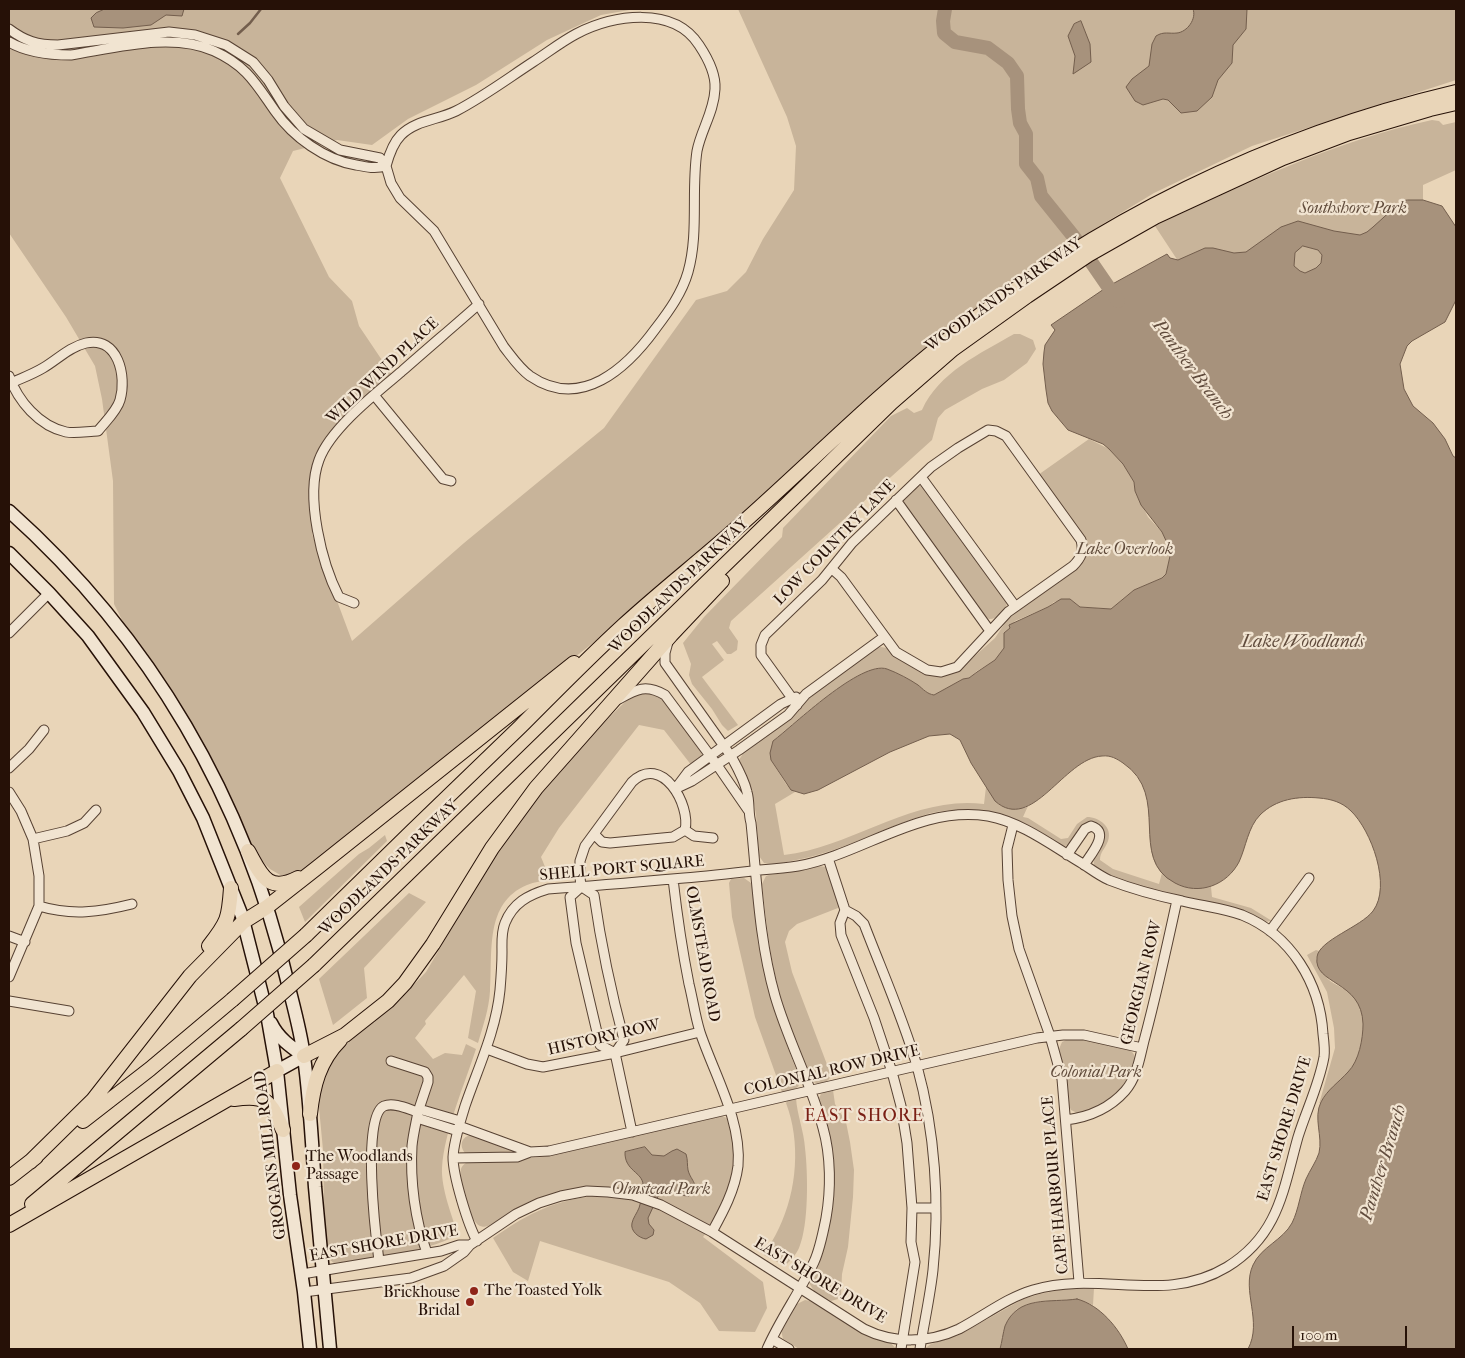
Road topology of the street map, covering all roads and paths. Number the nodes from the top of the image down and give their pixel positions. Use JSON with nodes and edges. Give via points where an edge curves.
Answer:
{"nodes":[{"id":1,"x":9,"y":29,"type":"edge"},
{"id":2,"x":136,"y":35,"type":"junction"},
{"id":3,"x":9,"y":42,"type":"edge"},
{"id":4,"x":136,"y":45,"type":"junction"},
{"id":5,"x":1456,"y":92,"type":"edge"},
{"id":6,"x":1456,"y":103,"type":"edge"},
{"id":7,"x":386,"y":166,"type":"junction"},
{"id":8,"x":1152,"y":212,"type":"junction"},
{"id":9,"x":1024,"y":291,"type":"junction"},
{"id":10,"x":479,"y":304,"type":"junction"},
{"id":11,"x":10,"y":379,"type":"edge"},
{"id":12,"x":374,"y":395,"type":"junction"},
{"id":13,"x":838,"y":456,"type":"junction"},
{"id":14,"x":921,"y":476,"type":"junction"},
{"id":15,"x":451,"y":481,"type":"dead end"},
{"id":16,"x":896,"y":500,"type":"junction"},
{"id":17,"x":9,"y":511,"type":"edge"},
{"id":18,"x":9,"y":553,"type":"edge"},
{"id":19,"x":832,"y":569,"type":"junction"},
{"id":20,"x":49,"y":592,"type":"junction"},
{"id":21,"x":354,"y":603,"type":"dead end"},
{"id":22,"x":1015,"y":606,"type":"junction"},
{"id":23,"x":624,"y":624,"type":"junction"},
{"id":24,"x":990,"y":631,"type":"junction"},
{"id":25,"x":9,"y":633,"type":"edge"},
{"id":26,"x":671,"y":635,"type":"junction"},
{"id":27,"x":884,"y":637,"type":"junction"},
{"id":28,"x":613,"y":702,"type":"junction"},
{"id":29,"x":795,"y":702,"type":"junction"},
{"id":30,"x":44,"y":730,"type":"dead end"},
{"id":31,"x":724,"y":746,"type":"junction"},
{"id":32,"x":711,"y":756,"type":"junction"},
{"id":33,"x":731,"y":756,"type":"junction"},
{"id":34,"x":718,"y":764,"type":"junction"},
{"id":35,"x":9,"y":768,"type":"edge"},
{"id":36,"x":675,"y":789,"type":"junction"},
{"id":37,"x":9,"y":792,"type":"edge"},
{"id":38,"x":96,"y":810,"type":"dead end"},
{"id":39,"x":748,"y":810,"type":"junction"},
{"id":40,"x":1013,"y":824,"type":"junction"},
{"id":41,"x":685,"y":830,"type":"junction"},
{"id":42,"x":594,"y":834,"type":"junction"},
{"id":43,"x":713,"y":838,"type":"dead end"},
{"id":44,"x":33,"y":839,"type":"junction"},
{"id":45,"x":248,"y":851,"type":"junction"},
{"id":46,"x":1067,"y":855,"type":"junction"},
{"id":47,"x":828,"y":858,"type":"junction"},
{"id":48,"x":1084,"y":865,"type":"junction"},
{"id":49,"x":318,"y":867,"type":"junction"},
{"id":50,"x":756,"y":871,"type":"junction"},
{"id":51,"x":1309,"y":878,"type":"dead end"},
{"id":52,"x":673,"y":879,"type":"junction"},
{"id":53,"x":582,"y":886,"type":"junction"},
{"id":54,"x":231,"y":888,"type":"junction"},
{"id":55,"x":1177,"y":900,"type":"junction"},
{"id":56,"x":132,"y":904,"type":"dead end"},
{"id":57,"x":39,"y":906,"type":"junction"},
{"id":58,"x":267,"y":907,"type":"junction"},
{"id":59,"x":845,"y":910,"type":"junction"},
{"id":60,"x":243,"y":922,"type":"junction"},
{"id":61,"x":1270,"y":931,"type":"junction"},
{"id":62,"x":9,"y":936,"type":"edge"},
{"id":63,"x":24,"y":942,"type":"junction"},
{"id":64,"x":190,"y":976,"type":"junction"},
{"id":65,"x":9,"y":977,"type":"edge"},
{"id":66,"x":9,"y":1001,"type":"edge"},
{"id":67,"x":69,"y":1011,"type":"dead end"},
{"id":68,"x":268,"y":1014,"type":"junction"},
{"id":69,"x":700,"y":1032,"type":"junction"},
{"id":70,"x":345,"y":1035,"type":"junction"},
{"id":71,"x":1050,"y":1036,"type":"junction"},
{"id":72,"x":1142,"y":1048,"type":"junction"},
{"id":73,"x":486,"y":1049,"type":"junction"},
{"id":74,"x":615,"y":1053,"type":"junction"},
{"id":75,"x":304,"y":1056,"type":"junction"},
{"id":76,"x":391,"y":1061,"type":"dead end"},
{"id":77,"x":917,"y":1066,"type":"junction"},
{"id":78,"x":277,"y":1070,"type":"junction"},
{"id":79,"x":892,"y":1072,"type":"junction"},
{"id":80,"x":809,"y":1091,"type":"junction"},
{"id":81,"x":226,"y":1100,"type":"junction"},
{"id":82,"x":729,"y":1110,"type":"junction"},
{"id":83,"x":418,"y":1113,"type":"junction"},
{"id":84,"x":310,"y":1114,"type":"junction"},
{"id":85,"x":1066,"y":1120,"type":"junction"},
{"id":86,"x":459,"y":1126,"type":"junction"},
{"id":87,"x":283,"y":1130,"type":"junction"},
{"id":88,"x":632,"y":1132,"type":"junction"},
{"id":89,"x":530,"y":1152,"type":"junction"},
{"id":90,"x":453,"y":1158,"type":"junction"},
{"id":91,"x":30,"y":1162,"type":"junction"},
{"id":92,"x":9,"y":1178,"type":"edge"},
{"id":93,"x":912,"y":1208,"type":"junction"},
{"id":94,"x":936,"y":1208,"type":"junction"},
{"id":95,"x":9,"y":1224,"type":"edge"},
{"id":96,"x":712,"y":1232,"type":"junction"},
{"id":97,"x":474,"y":1243,"type":"junction"},
{"id":98,"x":427,"y":1253,"type":"junction"},
{"id":99,"x":379,"y":1261,"type":"junction"},
{"id":100,"x":322,"y":1270,"type":"junction"},
{"id":101,"x":302,"y":1274,"type":"junction"},
{"id":102,"x":1078,"y":1282,"type":"junction"},
{"id":103,"x":324,"y":1288,"type":"junction"},
{"id":104,"x":799,"y":1288,"type":"junction"},
{"id":105,"x":304,"y":1292,"type":"junction"},
{"id":106,"x":772,"y":1339,"type":"junction"},
{"id":107,"x":902,"y":1340,"type":"junction"},
{"id":108,"x":921,"y":1345,"type":"edge"},
{"id":109,"x":310,"y":1349,"type":"edge"},
{"id":110,"x":330,"y":1349,"type":"edge"},
{"id":111,"x":767,"y":1349,"type":"edge"},
{"id":112,"x":790,"y":1349,"type":"edge"},
{"id":113,"x":901,"y":1349,"type":"edge"}],
"edges":[{"from":1,"to":2,"type":"street","via":[[24,39],[45,45]]},
{"from":2,"to":4,"type":"street"},
{"from":2,"to":7,"type":"street","via":[[169,32],[195,35],[226,45],[253,62],[304,129],[340,150],[380,158]]},
{"from":3,"to":4,"type":"street","via":[[28,50],[58,55]]},
{"from":4,"to":7,"type":"street","via":[[168,42],[214,51],[240,67],[294,131],[326,156],[351,164],[376,168]]},
{"from":5,"to":8,"type":"main road","name":"WOODLANDS PARKWAY","via":[[1280,146],[1198,182]]},
{"from":6,"to":8,"type":"main road","name":"WOODLANDS PARKWAY","via":[[1349,133]]},
{"from":7,"to":10,"type":"street","via":[[400,198],[434,231]]},
{"from":7,"to":10,"type":"street","via":[[395,143],[411,127],[474,101],[576,34],[595,26],[632,18],[665,21],[688,32],[697,42],[709,63],[715,88],[711,114],[697,150],[690,265],[677,298],[632,359],[603,380],[577,389],[542,383],[517,364]]},
{"from":8,"to":9,"type":"main road","name":"WOODLANDS PARKWAY","via":[[1088,255]]},
{"from":9,"to":13,"type":"main road","name":"WOODLANDS PARKWAY","via":[[891,403]]},
{"from":9,"to":23,"type":"main road","name":"WOODLANDS PARKWAY","via":[[946,341],[883,394],[739,527]]},
{"from":10,"to":12,"type":"street","name":"WILD WIND PLACE"},
{"from":11,"to":11,"type":"street","via":[[42,368],[87,342],[100,344],[118,357],[123,387],[120,402],[98,431],[67,432],[31,412]]},
{"from":12,"to":15,"type":"street","via":[[443,479]]},
{"from":12,"to":21,"type":"street","name":"WILD WIND PLACE","via":[[336,433],[319,459],[315,472],[316,522],[332,584],[339,597]]},
{"from":13,"to":26,"type":"main road","via":[[825,474]]},
{"from":13,"to":95,"type":"main road","name":"WOODLANDS PARKWAY","bridge":true,"via":[[314,965]]},
{"from":14,"to":16,"type":"street","name":"LOW COUNTRY LANE"},
{"from":14,"to":22,"type":"street"},
{"from":14,"to":22,"type":"street","name":"LOW COUNTRY LANE","via":[[988,430],[996,430],[1006,436],[1083,547],[1079,560]]},
{"from":16,"to":19,"type":"street","name":"LOW COUNTRY LANE","via":[[852,543]]},
{"from":16,"to":24,"type":"street"},
{"from":17,"to":45,"type":"main road","via":[[80,582],[142,659],[204,756]]},
{"from":18,"to":20,"type":"main road","name":"GROGANS MILL ROAD"},
{"from":19,"to":27,"type":"street"},
{"from":19,"to":29,"type":"street","name":"LOW COUNTRY LANE","via":[[765,635],[760,645],[761,655]]},
{"from":20,"to":25,"type":"street"},
{"from":20,"to":54,"type":"main road","name":"GROGANS MILL ROAD","via":[[88,636],[143,712],[179,771]]},
{"from":22,"to":24,"type":"street"},
{"from":23,"to":49,"type":"main road"},
{"from":23,"to":91,"type":"main road","name":"WOODLANDS PARKWAY","bridge":true,"via":[[306,935],[150,1069]]},
{"from":24,"to":27,"type":"street","via":[[957,667],[941,672],[927,670],[896,652]]},
{"from":26,"to":28,"type":"main road"},
{"from":26,"to":31,"type":"street","via":[[665,663]]},
{"from":27,"to":29,"type":"street"},
{"from":28,"to":32,"type":"street","via":[[643,688],[659,691]]},
{"from":28,"to":70,"type":"main road","via":[[511,819],[429,951],[405,983]]},
{"from":29,"to":31,"type":"street","via":[[781,704]]},
{"from":29,"to":33,"type":"street","via":[[788,715]]},
{"from":30,"to":35,"type":"street"},
{"from":31,"to":32,"type":"street"},
{"from":31,"to":33,"type":"street"},
{"from":32,"to":34,"type":"street"},
{"from":32,"to":36,"type":"street","via":[[688,772]]},
{"from":33,"to":34,"type":"street"},
{"from":33,"to":39,"type":"street","via":[[748,793]]},
{"from":34,"to":36,"type":"street"},
{"from":34,"to":39,"type":"street"},
{"from":36,"to":41,"type":"street","via":[[686,814]]},
{"from":36,"to":42,"type":"street","via":[[659,773],[639,775]]},
{"from":37,"to":44,"type":"street"},
{"from":38,"to":44,"type":"street","via":[[84,823],[68,831]]},
{"from":39,"to":50,"type":"street"},
{"from":40,"to":46,"type":"street","name":"EAST SHORE DRIVE"},
{"from":40,"to":47,"type":"street","name":"EAST SHORE DRIVE","via":[[990,817],[960,815],[931,818]]},
{"from":40,"to":71,"type":"street","name":"CAPE HARBOUR PLACE","via":[[1007,849],[1012,916],[1019,949]]},
{"from":41,"to":42,"type":"street","via":[[673,837],[610,843],[602,842]]},
{"from":41,"to":43,"type":"street","via":[[694,836]]},
{"from":42,"to":53,"type":"street","via":[[580,861]]},
{"from":44,"to":57,"type":"street","via":[[39,876]]},
{"from":45,"to":49,"type":"main road","via":[[262,877],[269,883],[282,884]]},
{"from":45,"to":58,"type":"main road"},
{"from":46,"to":48,"type":"street","name":"EAST SHORE DRIVE"},
{"from":46,"to":48,"type":"street","via":[[1085,829],[1097,828],[1100,840]]},
{"from":47,"to":50,"type":"street","name":"EAST SHORE DRIVE","via":[[800,866]]},
{"from":47,"to":59,"type":"street"},
{"from":48,"to":55,"type":"street","name":"EAST SHORE DRIVE","via":[[1105,879]]},
{"from":49,"to":58,"type":"main road"},
{"from":50,"to":52,"type":"street","name":"SHELL PORT SQUARE"},
{"from":50,"to":80,"type":"street","via":[[768,969],[782,1020]]},
{"from":51,"to":61,"type":"street"},
{"from":52,"to":53,"type":"street","name":"SHELL PORT SQUARE"},
{"from":52,"to":69,"type":"street","name":"OLMSTEAD ROAD","via":[[680,937]]},
{"from":53,"to":73,"type":"street","name":"SHELL PORT SQUARE","via":[[534,893],[511,911],[501,937],[498,1007]]},
{"from":53,"to":74,"type":"street","via":[[594,895],[611,993],[624,1040]]},
{"from":53,"to":74,"type":"street","via":[[570,897],[576,943],[600,1045]]},
{"from":54,"to":60,"type":"main road","name":"GROGANS MILL ROAD"},
{"from":54,"to":64,"type":"main road","via":[[227,920]]},
{"from":55,"to":61,"type":"street","name":"EAST SHORE DRIVE","via":[[1242,916]]},
{"from":55,"to":72,"type":"street","name":"GEORGIAN ROW"},
{"from":56,"to":57,"type":"street","via":[[86,913]]},
{"from":57,"to":63,"type":"street"},
{"from":58,"to":60,"type":"main road"},
{"from":58,"to":75,"type":"main road"},
{"from":59,"to":77,"type":"street","via":[[864,924]]},
{"from":59,"to":79,"type":"street","via":[[840,923],[841,935]]},
{"from":60,"to":64,"type":"main road"},
{"from":60,"to":68,"type":"main road","name":"GROGANS MILL ROAD"},
{"from":61,"to":102,"type":"street","name":"EAST SHORE DRIVE","via":[[1283,941],[1301,964],[1316,992],[1324,1054],[1280,1204],[1264,1233],[1249,1250],[1206,1277],[1173,1286]]},
{"from":62,"to":63,"type":"street"},
{"from":63,"to":65,"type":"street"},
{"from":64,"to":91,"type":"main road","via":[[93,1100]]},
{"from":66,"to":67,"type":"street"},
{"from":68,"to":75,"type":"main road","via":[[276,1032]]},
{"from":68,"to":78,"type":"main road","name":"GROGANS MILL ROAD"},
{"from":69,"to":74,"type":"street","name":"HISTORY ROW"},
{"from":69,"to":82,"type":"street","name":"OLMSTEAD ROAD"},
{"from":70,"to":75,"type":"main road"},
{"from":70,"to":84,"type":"main road","via":[[329,1051],[320,1068]]},
{"from":71,"to":72,"type":"street","name":"COLONIAL ROW DRIVE","via":[[1084,1035]]},
{"from":71,"to":77,"type":"street","name":"COLONIAL ROW DRIVE"},
{"from":71,"to":85,"type":"street","name":"CAPE HARBOUR PLACE","via":[[1062,1079]]},
{"from":72,"to":85,"type":"street","name":"GEORGIAN ROW","via":[[1126,1089],[1112,1104],[1098,1113]]},
{"from":73,"to":74,"type":"street","name":"HISTORY ROW","via":[[543,1068]]},
{"from":73,"to":86,"type":"street","name":"SHELL PORT SQUARE"},
{"from":74,"to":88,"type":"street"},
{"from":75,"to":78,"type":"main road"},
{"from":75,"to":84,"type":"main road"},
{"from":76,"to":83,"type":"street","via":[[425,1072],[428,1077]]},
{"from":77,"to":79,"type":"street","name":"COLONIAL ROW DRIVE"},
{"from":77,"to":94,"type":"street","via":[[927,1113]]},
{"from":78,"to":81,"type":"main road"},
{"from":78,"to":87,"type":"main road","name":"GROGANS MILL ROAD"},
{"from":79,"to":80,"type":"street","name":"COLONIAL ROW DRIVE"},
{"from":79,"to":93,"type":"street","via":[[907,1143]]},
{"from":80,"to":82,"type":"street","name":"COLONIAL ROW DRIVE"},
{"from":80,"to":104,"type":"street","via":[[823,1128],[829,1185],[821,1240],[814,1262]]},
{"from":81,"to":87,"type":"main road","via":[[249,1097],[265,1101]]},
{"from":81,"to":95,"type":"main road"},
{"from":82,"to":88,"type":"street","name":"COLONIAL ROW DRIVE"},
{"from":82,"to":96,"type":"street","name":"OLMSTEAD ROAD","via":[[738,1142],[738,1166],[732,1190]]},
{"from":83,"to":86,"type":"street","name":"COLONIAL ROW DRIVE"},
{"from":83,"to":98,"type":"street","via":[[412,1145],[412,1180]]},
{"from":83,"to":99,"type":"street","name":"COLONIAL ROW DRIVE","via":[[394,1105],[383,1106],[376,1113],[371,1164],[372,1208]]},
{"from":84,"to":100,"type":"main road"},
{"from":85,"to":102,"type":"street","name":"CAPE HARBOUR PLACE"},
{"from":86,"to":89,"type":"street","name":"COLONIAL ROW DRIVE"},
{"from":86,"to":90,"type":"street","name":"SHELL PORT SQUARE"},
{"from":87,"to":101,"type":"main road","name":"GROGANS MILL ROAD"},
{"from":88,"to":89,"type":"street","name":"COLONIAL ROW DRIVE","via":[[549,1151]]},
{"from":89,"to":90,"type":"street","name":"COLONIAL ROW DRIVE","via":[[517,1157]]},
{"from":90,"to":97,"type":"street","name":"SHELL PORT SQUARE"},
{"from":91,"to":92,"type":"main road","name":"WOODLANDS PARKWAY"},
{"from":93,"to":94,"type":"street"},
{"from":93,"to":107,"type":"street","via":[[911,1242],[915,1262]]},
{"from":94,"to":108,"type":"street","via":[[933,1271]]},
{"from":96,"to":97,"type":"street","name":"EAST SHORE DRIVE","via":[[661,1205],[633,1195],[587,1191],[561,1196],[516,1214]]},
{"from":96,"to":104,"type":"street","name":"EAST SHORE DRIVE"},
{"from":97,"to":98,"type":"street","name":"EAST SHORE DRIVE"},
{"from":97,"to":103,"type":"street","name":"EAST SHORE DRIVE","via":[[444,1266],[411,1278]]},
{"from":98,"to":99,"type":"street","name":"EAST SHORE DRIVE"},
{"from":99,"to":100,"type":"street","name":"EAST SHORE DRIVE"},
{"from":100,"to":101,"type":"street","name":"EAST SHORE DRIVE"},
{"from":100,"to":103,"type":"main road"},
{"from":101,"to":105,"type":"main road","name":"GROGANS MILL ROAD"},
{"from":102,"to":108,"type":"street","name":"EAST SHORE DRIVE","via":[[1029,1291]]},
{"from":103,"to":105,"type":"street","name":"EAST SHORE DRIVE"},
{"from":103,"to":110,"type":"main road"},
{"from":104,"to":106,"type":"street"},
{"from":104,"to":107,"type":"street","name":"EAST SHORE DRIVE","via":[[869,1331]]},
{"from":105,"to":109,"type":"main road","name":"GROGANS MILL ROAD"},
{"from":106,"to":111,"type":"street"},
{"from":106,"to":112,"type":"street"},
{"from":107,"to":108,"type":"street","name":"EAST SHORE DRIVE"},
{"from":107,"to":113,"type":"street"}]}
